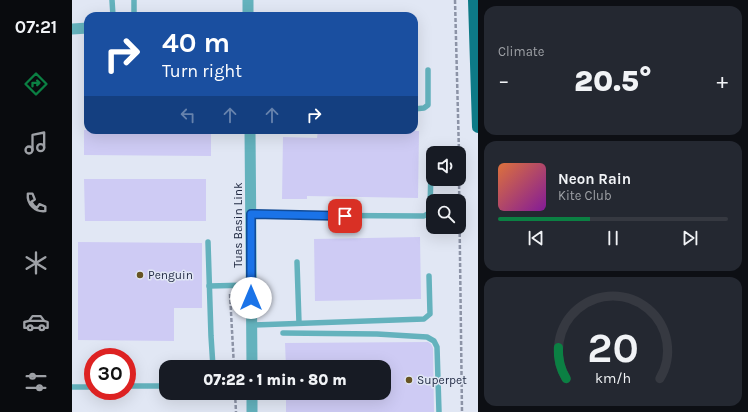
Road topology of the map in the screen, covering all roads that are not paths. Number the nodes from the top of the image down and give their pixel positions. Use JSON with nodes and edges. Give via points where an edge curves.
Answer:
{"nodes":[{"id":1,"x":112,"y":0,"type":"edge"},
{"id":2,"x":134,"y":0,"type":"edge"},
{"id":3,"x":248,"y":0,"type":"edge"},
{"id":4,"x":474,"y":0,"type":"edge"},
{"id":5,"x":113,"y":12,"type":"edge"},
{"id":6,"x":134,"y":12,"type":"edge"},
{"id":7,"x":248,"y":12,"type":"edge"},
{"id":8,"x":84,"y":28,"type":"edge"},
{"id":9,"x":72,"y":29,"type":"edge"},
{"id":10,"x":428,"y":70,"type":"dead end"},
{"id":11,"x":418,"y":109,"type":"edge"},
{"id":12,"x":478,"y":127,"type":"edge"},
{"id":13,"x":250,"y":134,"type":"edge"},
{"id":14,"x":431,"y":186,"type":"edge"},
{"id":15,"x":251,"y":214,"type":"junction"},
{"id":16,"x":208,"y":242,"type":"dead end"},
{"id":17,"x":297,"y":262,"type":"dead end"},
{"id":18,"x":429,"y":276,"type":"dead end"},
{"id":19,"x":251,"y":285,"type":"junction"},
{"id":20,"x":209,"y":286,"type":"junction"},
{"id":21,"x":299,"y":323,"type":"junction"},
{"id":22,"x":251,"y":325,"type":"junction"},
{"id":23,"x":283,"y":333,"type":"dead end"},
{"id":24,"x":213,"y":360,"type":"edge"},
{"id":25,"x":252,"y":360,"type":"edge"},
{"id":26,"x":136,"y":386,"type":"edge"},
{"id":27,"x":159,"y":386,"type":"edge"},
{"id":28,"x":72,"y":387,"type":"edge"},
{"id":29,"x":84,"y":387,"type":"edge"},
{"id":30,"x":252,"y":400,"type":"edge"},
{"id":31,"x":252,"y":412,"type":"edge"},
{"id":32,"x":439,"y":412,"type":"edge"}],
"edges":[{"from":1,"to":5,"type":"lane"},
{"from":2,"to":6,"type":"lane"},
{"from":3,"to":7,"type":"street"},
{"from":4,"to":12,"type":"main road"},
{"from":8,"to":9,"type":"street"},
{"from":10,"to":11,"type":"lane","via":[[428,105]]},
{"from":13,"to":15,"type":"street","name":"Tuas Basin Link"},
{"from":14,"to":15,"type":"lane","via":[[430,210],[424,216]]},
{"from":15,"to":19,"type":"street","name":"Tuas Basin Link"},
{"from":16,"to":20,"type":"lane"},
{"from":17,"to":21,"type":"lane"},
{"from":18,"to":21,"type":"lane","via":[[430,314],[424,319]]},
{"from":19,"to":20,"type":"lane"},
{"from":19,"to":22,"type":"street","name":"Tuas Basin Link"},
{"from":20,"to":24,"type":"lane"},
{"from":21,"to":22,"type":"lane"},
{"from":22,"to":25,"type":"street","name":"Tuas Basin Link"},
{"from":23,"to":32,"type":"lane","via":[[377,334],[431,338],[437,347]]},
{"from":26,"to":27,"type":"lane"},
{"from":28,"to":29,"type":"lane"},
{"from":30,"to":31,"type":"street"}]}
